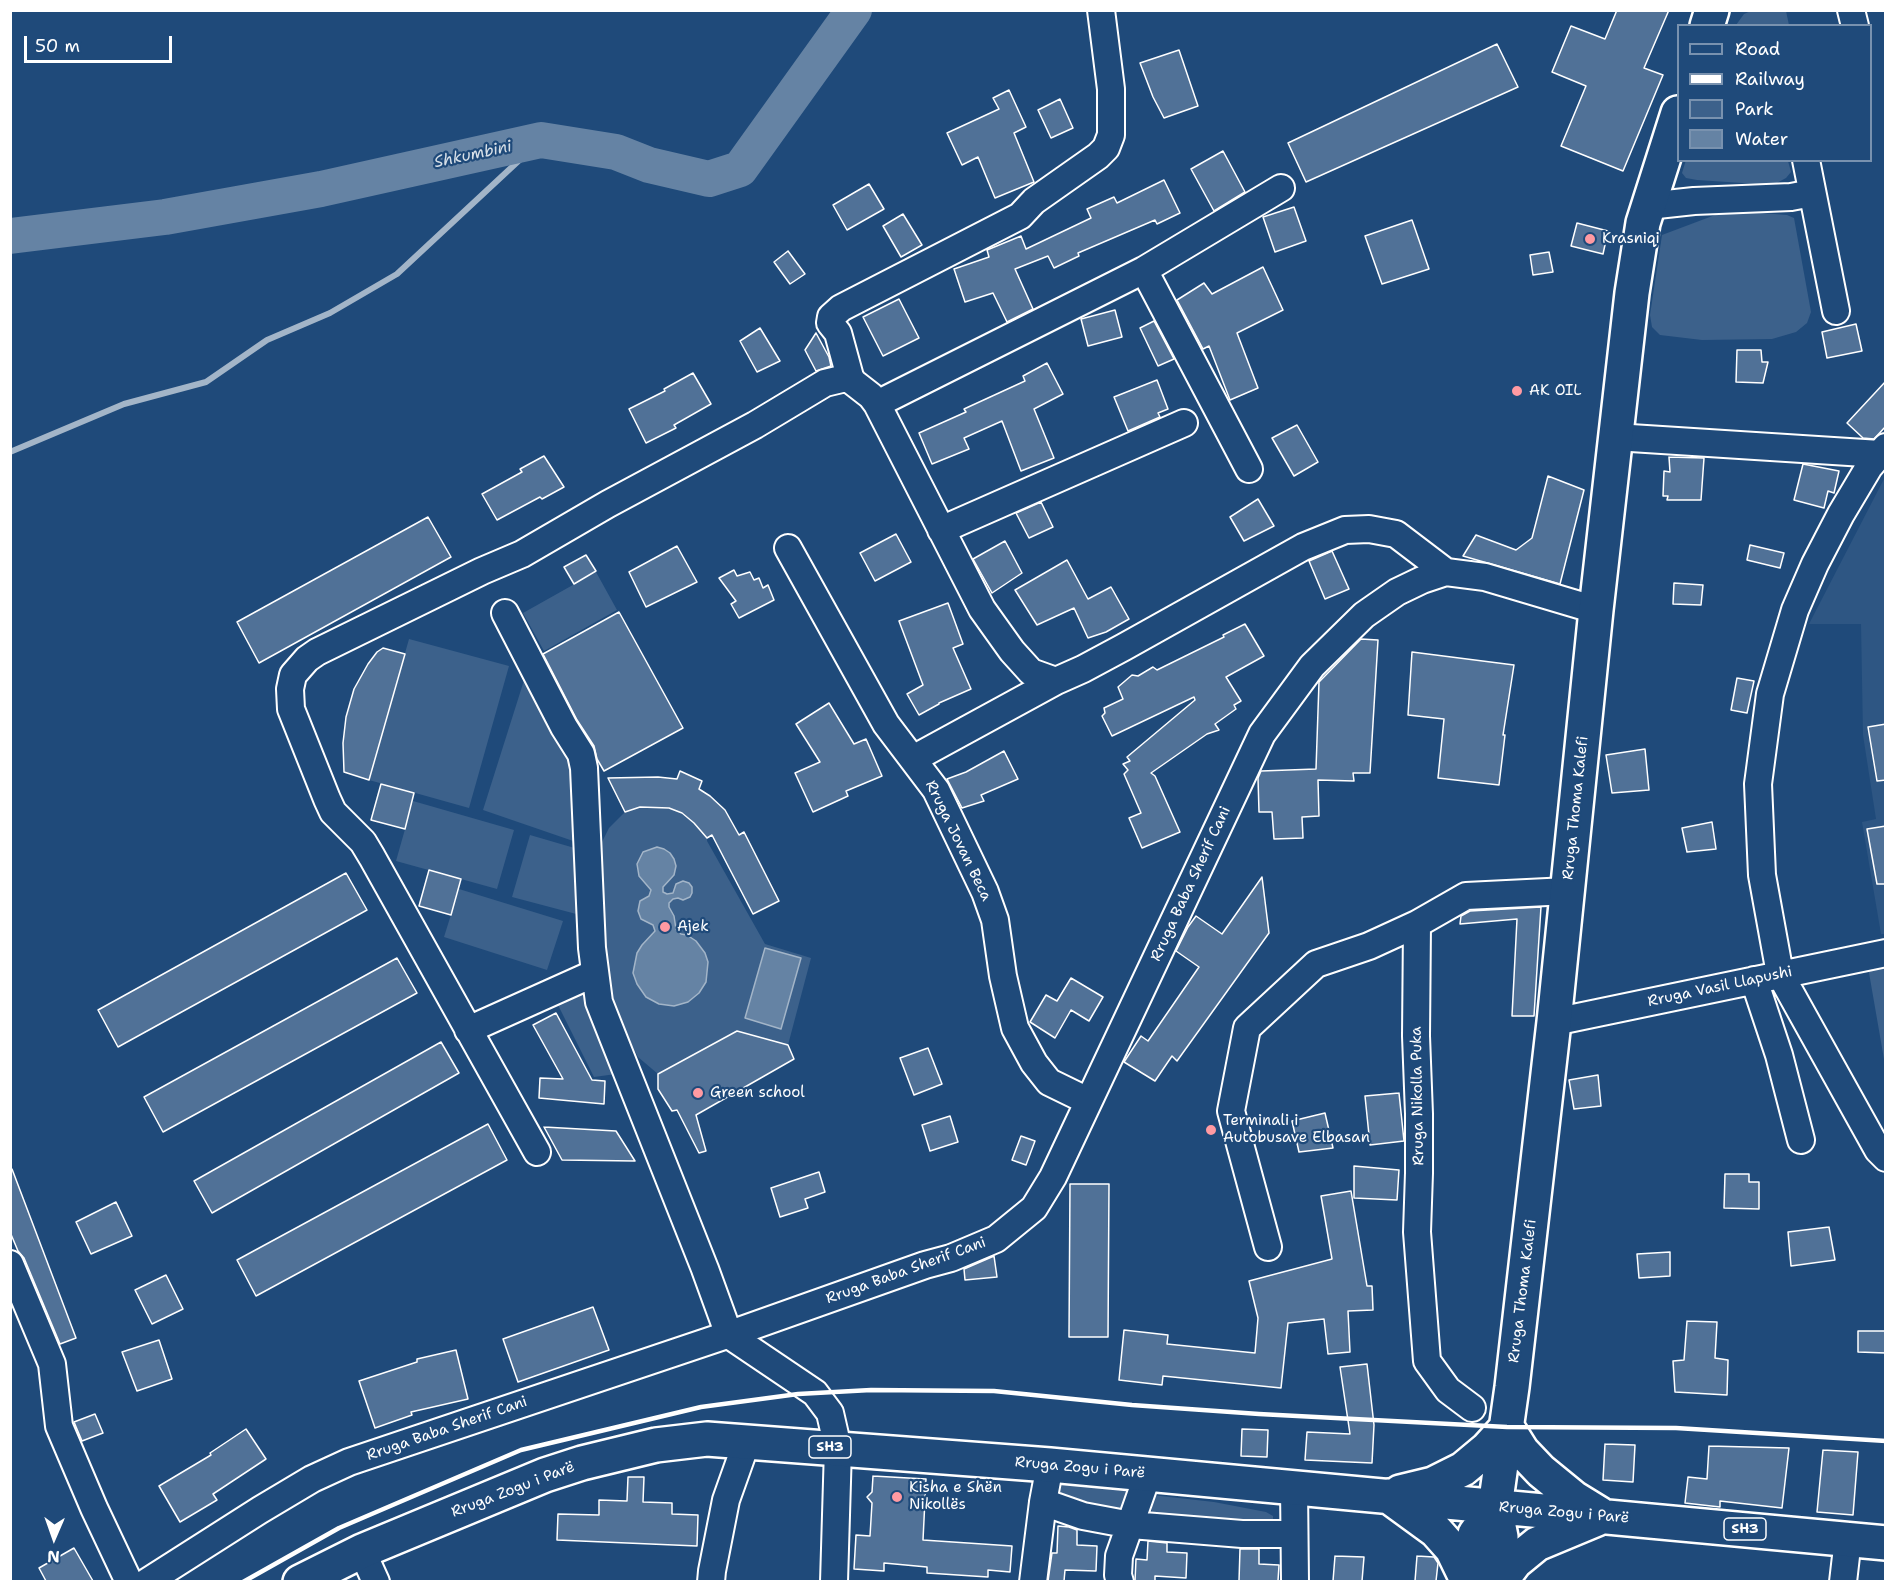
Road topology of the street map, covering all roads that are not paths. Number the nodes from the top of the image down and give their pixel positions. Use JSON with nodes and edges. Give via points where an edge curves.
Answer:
{"nodes":[{"id":1,"x":1101,"y":10,"type":"edge"},
{"id":2,"x":1677,"y":116,"type":"edge"},
{"id":3,"x":1806,"y":162,"type":"edge"},
{"id":4,"x":1281,"y":188,"type":"dead end"},
{"id":5,"x":1812,"y":193,"type":"junction"},
{"id":6,"x":1648,"y":206,"type":"junction"},
{"id":7,"x":1144,"y":270,"type":"junction"},
{"id":8,"x":1836,"y":310,"type":"dead end"},
{"id":9,"x":850,"y":377,"type":"junction"},
{"id":10,"x":877,"y":404,"type":"junction"},
{"id":11,"x":1184,"y":423,"type":"dead end"},
{"id":12,"x":1615,"y":437,"type":"junction"},
{"id":13,"x":1883,"y":450,"type":"edge"},
{"id":14,"x":1250,"y":469,"type":"dead end"},
{"id":15,"x":940,"y":530,"type":"junction"},
{"id":16,"x":788,"y":548,"type":"dead end"},
{"id":17,"x":1446,"y":572,"type":"junction"},
{"id":18,"x":1596,"y":610,"type":"junction"},
{"id":19,"x":505,"y":613,"type":"dead end"},
{"id":20,"x":1056,"y":681,"type":"junction"},
{"id":21,"x":913,"y":759,"type":"junction"},
{"id":22,"x":1568,"y":891,"type":"junction"},
{"id":23,"x":1417,"y":924,"type":"junction"},
{"id":24,"x":1886,"y":953,"type":"edge"},
{"id":25,"x":595,"y":973,"type":"junction"},
{"id":26,"x":1780,"y":974,"type":"junction"},
{"id":27,"x":1754,"y":980,"type":"junction"},
{"id":28,"x":1554,"y":1022,"type":"junction"},
{"id":29,"x":468,"y":1030,"type":"junction"},
{"id":30,"x":1088,"y":1101,"type":"junction"},
{"id":31,"x":1801,"y":1140,"type":"dead end"},
{"id":32,"x":537,"y":1152,"type":"dead end"},
{"id":33,"x":1886,"y":1158,"type":"edge"},
{"id":34,"x":1268,"y":1247,"type":"dead end"},
{"id":35,"x":10,"y":1264,"type":"edge"},
{"id":36,"x":729,"y":1335,"type":"junction"},
{"id":37,"x":1472,"y":1408,"type":"dead end"},
{"id":38,"x":1507,"y":1427,"type":"junction"},
{"id":39,"x":747,"y":1441,"type":"junction"},
{"id":40,"x":838,"y":1448,"type":"junction"},
{"id":41,"x":1050,"y":1465,"type":"junction"},
{"id":42,"x":1148,"y":1474,"type":"junction"},
{"id":43,"x":1294,"y":1487,"type":"junction"},
{"id":44,"x":1386,"y":1495,"type":"junction"},
{"id":45,"x":1043,"y":1502,"type":"junction"},
{"id":46,"x":1495,"y":1507,"type":"junction"},
{"id":47,"x":1604,"y":1516,"type":"junction"},
{"id":48,"x":1131,"y":1525,"type":"junction"},
{"id":49,"x":1293,"y":1534,"type":"junction"},
{"id":50,"x":1848,"y":1539,"type":"junction"},
{"id":51,"x":1886,"y":1543,"type":"edge"},
{"id":52,"x":362,"y":1551,"type":"junction"},
{"id":53,"x":129,"y":1581,"type":"edge"},
{"id":54,"x":147,"y":1581,"type":"edge"},
{"id":55,"x":300,"y":1581,"type":"edge"},
{"id":56,"x":376,"y":1581,"type":"edge"},
{"id":57,"x":711,"y":1581,"type":"edge"},
{"id":58,"x":834,"y":1581,"type":"edge"},
{"id":59,"x":1033,"y":1581,"type":"edge"},
{"id":60,"x":1120,"y":1581,"type":"edge"},
{"id":61,"x":1295,"y":1581,"type":"edge"},
{"id":62,"x":1468,"y":1581,"type":"edge"},
{"id":63,"x":1499,"y":1581,"type":"edge"},
{"id":64,"x":1843,"y":1581,"type":"edge"}],
"edges":[{"from":1,"to":9,"type":"street","via":[[1111,89],[1111,135],[1106,148],[1034,201],[1020,216],[835,312],[830,323],[838,333]]},
{"from":2,"to":6,"type":"main road","name":"Rruga Thoma Kalefi"},
{"from":3,"to":5,"type":"street"},
{"from":4,"to":7,"type":"street"},
{"from":5,"to":6,"type":"street"},
{"from":5,"to":8,"type":"street"},
{"from":6,"to":12,"type":"main road","name":"Rruga Thoma Kalefi","via":[[1632,293]]},
{"from":7,"to":10,"type":"street"},
{"from":7,"to":14,"type":"street"},
{"from":9,"to":10,"type":"street"},
{"from":9,"to":29,"type":"street","via":[[825,383],[522,554],[317,652],[293,675],[291,709],[333,812],[363,842]]},
{"from":10,"to":15,"type":"street"},
{"from":11,"to":15,"type":"street"},
{"from":12,"to":13,"type":"street"},
{"from":12,"to":18,"type":"main road","name":"Rruga Thoma Kalefi"},
{"from":13,"to":26,"type":"street","via":[[1869,467],[1815,564],[1795,610],[1770,694],[1758,784],[1762,875]]},
{"from":15,"to":20,"type":"street","via":[[999,635],[1031,672]]},
{"from":16,"to":21,"type":"street","name":"Rruga Jovan Beca","via":[[886,724]]},
{"from":17,"to":18,"type":"street","name":"Rruga Baba Sherif Cani","via":[[1485,577]]},
{"from":17,"to":20,"type":"street","via":[[1395,534],[1345,530],[1303,547],[1114,653]]},
{"from":17,"to":30,"type":"street","name":"Rruga Baba Sherif Cani","via":[[1397,592],[1364,615],[1312,666],[1262,734]]},
{"from":18,"to":22,"type":"main road","name":"Rruga Thoma Kalefi"},
{"from":19,"to":25,"type":"street","via":[[581,754]]},
{"from":20,"to":21,"type":"street"},
{"from":21,"to":30,"type":"street","name":"Rruga Jovan Beca","via":[[936,790],[985,892],[995,920],[1015,1028],[1034,1064],[1049,1082]]},
{"from":22,"to":23,"type":"street","via":[[1466,896]]},
{"from":22,"to":28,"type":"main road","name":"Rruga Thoma Kalefi"},
{"from":23,"to":34,"type":"street","via":[[1316,964],[1247,1028],[1231,1111]]},
{"from":23,"to":37,"type":"street","name":"Rruga Nikolla Puka","via":[[1417,1232],[1427,1361],[1448,1390]]},
{"from":24,"to":26,"type":"street","name":"Rruga Vasil Llapushi"},
{"from":25,"to":29,"type":"street"},
{"from":25,"to":36,"type":"street","via":[[599,1002]]},
{"from":26,"to":27,"type":"street","name":"Rruga Vasil Llapushi"},
{"from":26,"to":33,"type":"street"},
{"from":27,"to":28,"type":"street","name":"Rruga Vasil Llapushi"},
{"from":27,"to":31,"type":"street"},
{"from":28,"to":38,"type":"main road","name":"Rruga Thoma Kalefi"},
{"from":29,"to":32,"type":"street"},
{"from":30,"to":36,"type":"street","name":"Rruga Baba Sherif Cani","via":[[1034,1208],[996,1239]]},
{"from":35,"to":53,"type":"street","via":[[52,1364],[59,1426]]},
{"from":36,"to":40,"type":"street","via":[[815,1393],[830,1413]]},
{"from":36,"to":54,"type":"street","name":"Rruga Baba Sherif Cani","via":[[349,1462],[312,1479]]},
{"from":38,"to":44,"type":"main road","via":[[1463,1468],[1433,1484]]},
{"from":38,"to":46,"type":"main road","name":"Rruga Thoma Kalefi"},
{"from":38,"to":47,"type":"main road","via":[[1541,1471]]},
{"from":39,"to":40,"type":"main road","name":"Rruga Zogu i Parë","number":"SH3"},
{"from":39,"to":52,"type":"main road","name":"Rruga Zogu i Parë","number":"SH3","via":[[682,1441],[582,1463]]},
{"from":39,"to":57,"type":"street","via":[[726,1500]]},
{"from":40,"to":41,"type":"main road","name":"Rruga Zogu i Parë","number":"SH3"},
{"from":40,"to":58,"type":"street"},
{"from":41,"to":42,"type":"main road","name":"Rruga Zogu i Parë","number":"SH3"},
{"from":41,"to":45,"type":"street"},
{"from":42,"to":43,"type":"main road","name":"Rruga Zogu i Parë","number":"SH3"},
{"from":42,"to":48,"type":"street"},
{"from":43,"to":44,"type":"main road","name":"Rruga Zogu i Parë","number":"SH3"},
{"from":43,"to":49,"type":"street"},
{"from":44,"to":46,"type":"main road","name":"Rruga Zogu i Parë","number":"SH3"},
{"from":44,"to":62,"type":"main road","via":[[1436,1532],[1452,1550]]},
{"from":45,"to":48,"type":"street","via":[[1083,1516]]},
{"from":45,"to":59,"type":"street"},
{"from":46,"to":47,"type":"main road","name":"Rruga Zogu i Parë","number":"SH3"},
{"from":46,"to":62,"type":"main road","name":"Rruga Thoma Kalefi","via":[[1475,1534]]},
{"from":46,"to":63,"type":"main road","name":"Rruga Thoma Kalefi","via":[[1501,1537]]},
{"from":47,"to":50,"type":"main road","name":"Rruga Zogu i Parë","number":"SH3"},
{"from":47,"to":63,"type":"main road","via":[[1537,1544]]},
{"from":48,"to":49,"type":"street"},
{"from":48,"to":60,"type":"street","via":[[1119,1556]]},
{"from":49,"to":61,"type":"street"},
{"from":50,"to":51,"type":"main road","name":"Rruga Zogu i Parë","number":"SH3"},
{"from":50,"to":64,"type":"street"},
{"from":52,"to":55,"type":"main road","name":"Rruga Zogu i Parë","number":"SH3"},
{"from":52,"to":56,"type":"street"}]}
